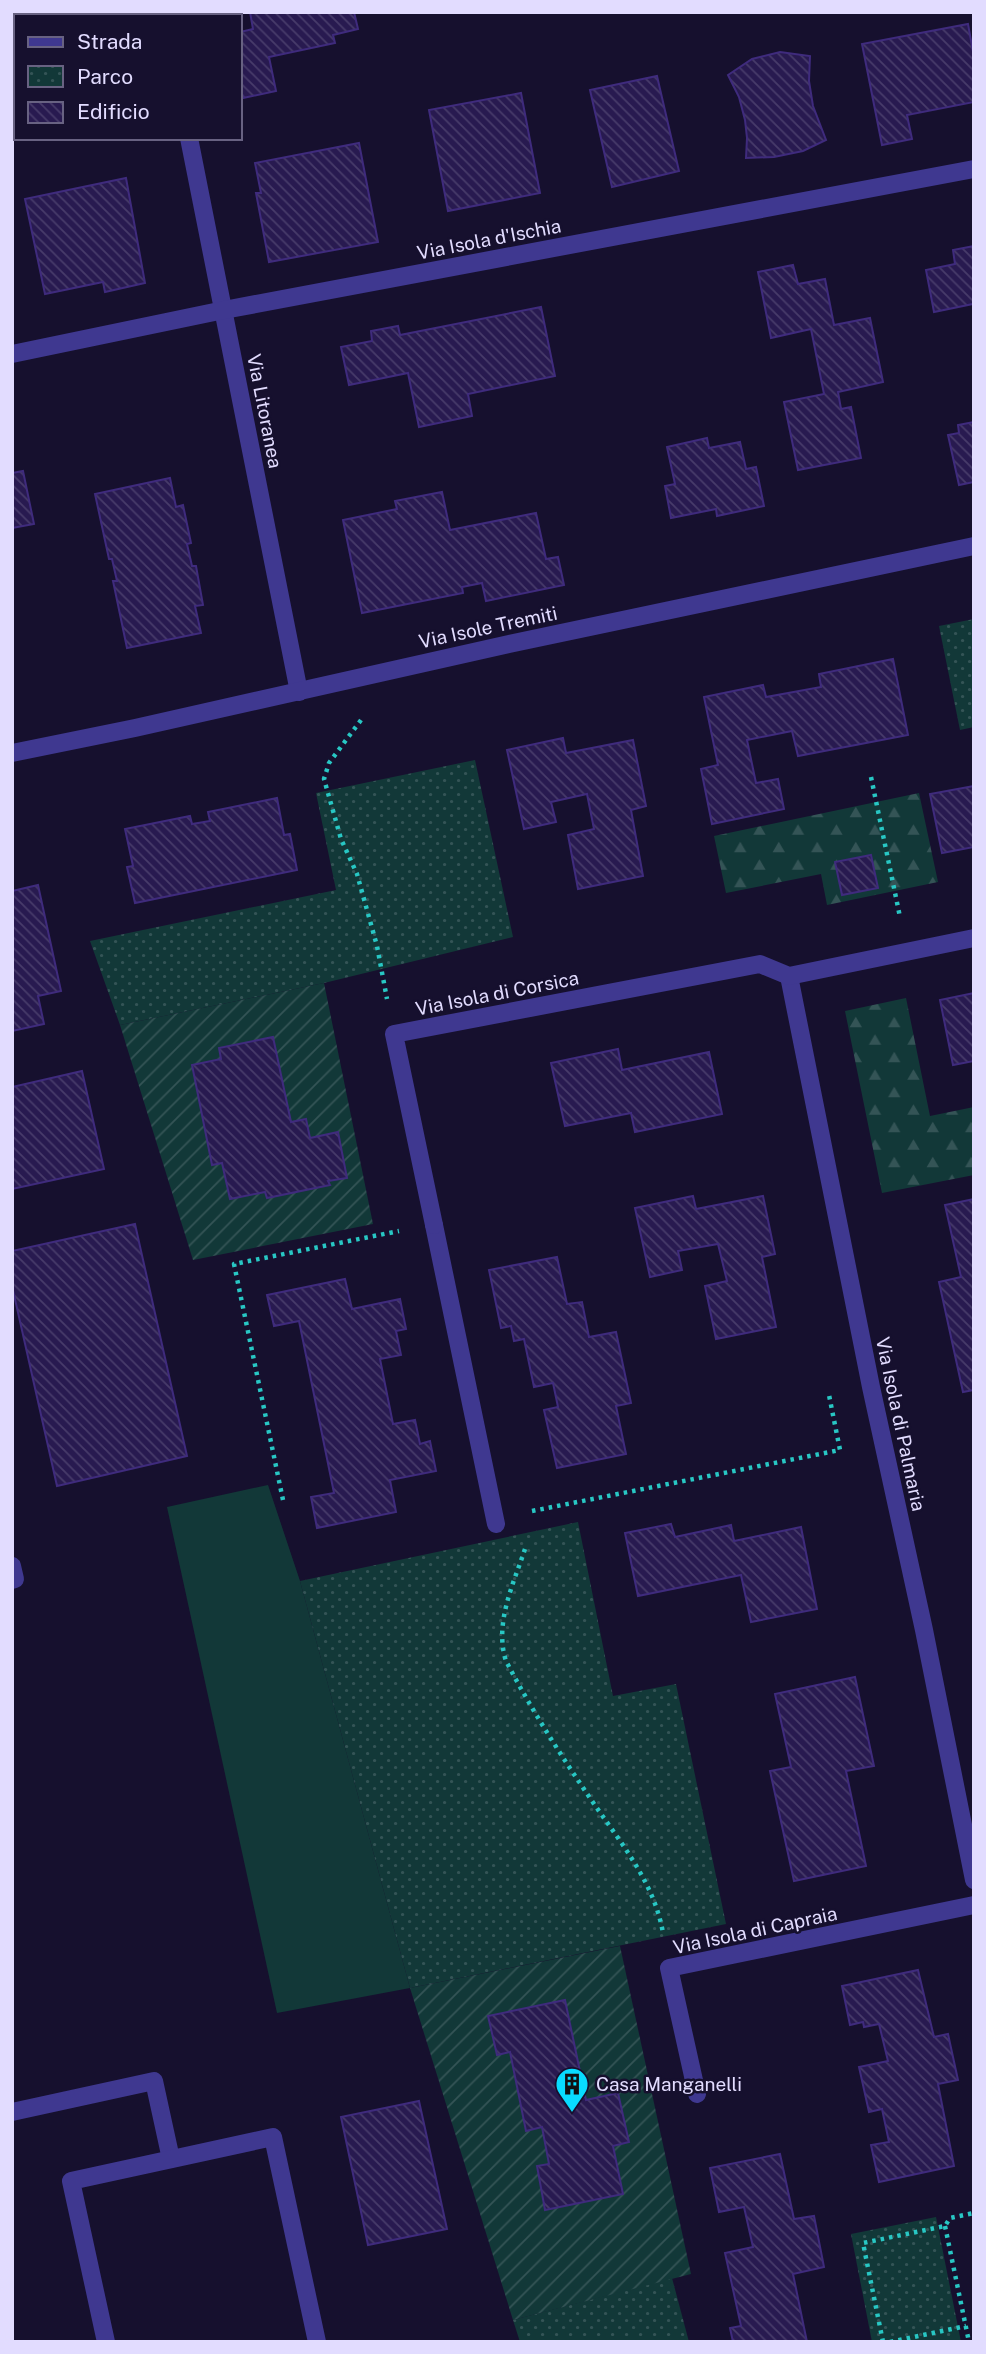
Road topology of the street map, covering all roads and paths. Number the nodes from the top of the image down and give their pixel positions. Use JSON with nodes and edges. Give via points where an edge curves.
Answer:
{"nodes":[{"id":1,"x":189,"y":140,"type":"edge"},
{"id":2,"x":974,"y":169,"type":"edge"},
{"id":3,"x":224,"y":310,"type":"junction"},
{"id":4,"x":12,"y":354,"type":"edge"},
{"id":5,"x":974,"y":547,"type":"edge"},
{"id":6,"x":299,"y":692,"type":"junction"},
{"id":7,"x":361,"y":720,"type":"dead end"},
{"id":8,"x":12,"y":753,"type":"edge"},
{"id":9,"x":871,"y":777,"type":"dead end"},
{"id":10,"x":974,"y":938,"type":"edge"},
{"id":11,"x":907,"y":952,"type":"junction"},
{"id":12,"x":379,"y":958,"type":"dead end"},
{"id":13,"x":789,"y":976,"type":"junction"},
{"id":14,"x":434,"y":1224,"type":"junction"},
{"id":15,"x":829,"y":1395,"type":"dead end"},
{"id":16,"x":283,"y":1500,"type":"dead end"},
{"id":17,"x":519,"y":1513,"type":"dead end"},
{"id":18,"x":496,"y":1524,"type":"dead end"},
{"id":19,"x":528,"y":1540,"type":"dead end"},
{"id":20,"x":12,"y":1566,"type":"edge"},
{"id":21,"x":12,"y":1580,"type":"edge"},
{"id":22,"x":974,"y":1880,"type":"edge"},
{"id":23,"x":974,"y":1905,"type":"edge"},
{"id":24,"x":669,"y":1968,"type":"junction"},
{"id":25,"x":698,"y":2094,"type":"dead end"},
{"id":26,"x":12,"y":2112,"type":"edge"},
{"id":27,"x":170,"y":2159,"type":"junction"},
{"id":28,"x":974,"y":2213,"type":"edge"},
{"id":29,"x":945,"y":2226,"type":"junction"},
{"id":30,"x":965,"y":2326,"type":"junction"},
{"id":31,"x":106,"y":2342,"type":"edge"},
{"id":32,"x":317,"y":2342,"type":"edge"},
{"id":33,"x":883,"y":2342,"type":"edge"},
{"id":34,"x":890,"y":2342,"type":"edge"},
{"id":35,"x":969,"y":2342,"type":"edge"}],
"edges":[{"from":1,"to":3,"type":"street","name":"Via Litoranea"},
{"from":2,"to":3,"type":"street","name":"Via Isola d'Ischia"},
{"from":3,"to":4,"type":"street","name":"Via Isola d'Ischia"},
{"from":3,"to":6,"type":"street","name":"Via Litoranea"},
{"from":5,"to":6,"type":"street","name":"Via Isole Tremiti"},
{"from":6,"to":8,"type":"street","name":"Via Isole Tremiti"},
{"from":7,"to":12,"type":"path","via":[[329,762],[324,779],[341,839],[357,874]]},
{"from":9,"to":11,"type":"path"},
{"from":10,"to":11,"type":"street"},
{"from":11,"to":13,"type":"street"},
{"from":13,"to":14,"type":"street","name":"Via Isola di Corsica","via":[[760,964],[394,1034]]},
{"from":13,"to":22,"type":"street","name":"Via Isola di Palmaria"},
{"from":14,"to":16,"type":"path","via":[[234,1264]]},
{"from":14,"to":18,"type":"street","name":"Via Isola di Corsica"},
{"from":15,"to":17,"type":"path","via":[[840,1450]]},
{"from":19,"to":24,"type":"path","via":[[506,1603],[501,1647],[553,1743],[647,1882],[659,1913]]},
{"from":20,"to":21,"type":"street"},
{"from":23,"to":24,"type":"street","name":"Via Isola di Capraia"},
{"from":24,"to":25,"type":"street","name":"Via Isola di Capraia"},
{"from":26,"to":27,"type":"street","via":[[154,2081]]},
{"from":27,"to":31,"type":"street","via":[[71,2181]]},
{"from":27,"to":32,"type":"street","via":[[273,2137]]},
{"from":28,"to":29,"type":"path","via":[[950,2218]]},
{"from":29,"to":30,"type":"path"},
{"from":29,"to":33,"type":"path","via":[[863,2243]]},
{"from":30,"to":34,"type":"path"},
{"from":30,"to":35,"type":"path"}]}
